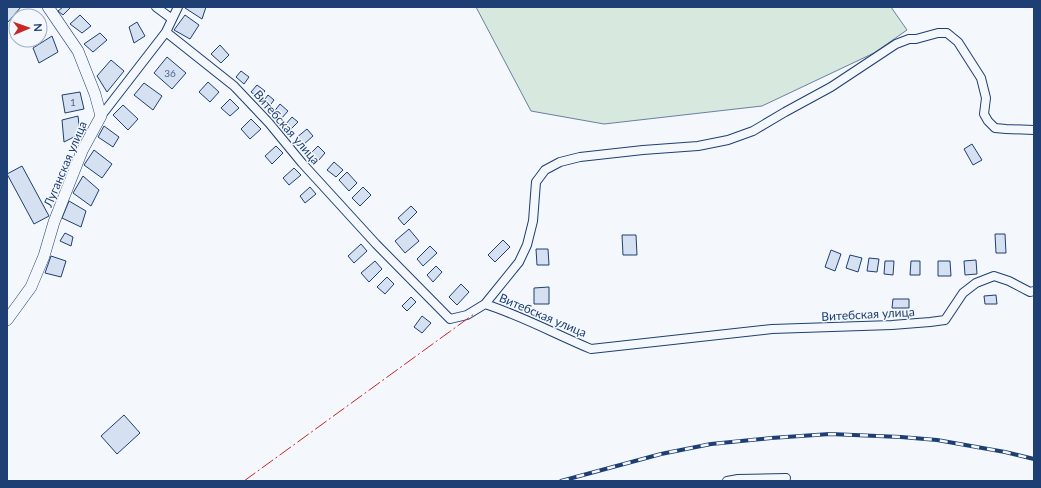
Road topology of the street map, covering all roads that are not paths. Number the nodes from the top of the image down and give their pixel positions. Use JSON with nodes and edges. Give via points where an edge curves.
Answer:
{"nodes":[{"id":1,"x":48,"y":7,"type":"edge"},
{"id":2,"x":156,"y":7,"type":"edge"},
{"id":3,"x":178,"y":7,"type":"edge"},
{"id":4,"x":172,"y":19,"type":"junction"},
{"id":5,"x":166,"y":32,"type":"junction"},
{"id":6,"x":100,"y":116,"type":"junction"},
{"id":7,"x":1034,"y":130,"type":"edge"},
{"id":8,"x":1034,"y":291,"type":"edge"},
{"id":9,"x":485,"y":304,"type":"junction"},
{"id":10,"x":7,"y":320,"type":"edge"},
{"id":11,"x":786,"y":478,"type":"dead end"},
{"id":12,"x":727,"y":481,"type":"edge"}],
"edges":[{"from":1,"to":6,"type":"street","via":[[78,51],[95,94]]},
{"from":2,"to":4,"type":"street"},
{"from":3,"to":4,"type":"street","name":"Луганская улица"},
{"from":4,"to":5,"type":"street","name":"Луганская улица"},
{"from":5,"to":6,"type":"street","name":"Луганская улица"},
{"from":5,"to":9,"type":"street","name":"Витебская улица","via":[[234,86],[376,244],[450,319],[466,315]]},
{"from":6,"to":10,"type":"street","name":"Луганская улица","via":[[82,151],[31,287]]},
{"from":7,"to":9,"type":"street","via":[[995,128],[988,121],[984,114],[986,98],[981,78],[958,42],[947,33],[908,39],[753,131],[728,140],[698,146],[580,157],[560,162],[545,170],[536,182],[528,246],[519,262]]},
{"from":8,"to":9,"type":"street","name":"Витебская улица","via":[[1030,292],[994,276],[976,283],[963,293],[945,320],[772,329],[591,349],[507,311]]},
{"from":11,"to":12,"type":"street"}]}
